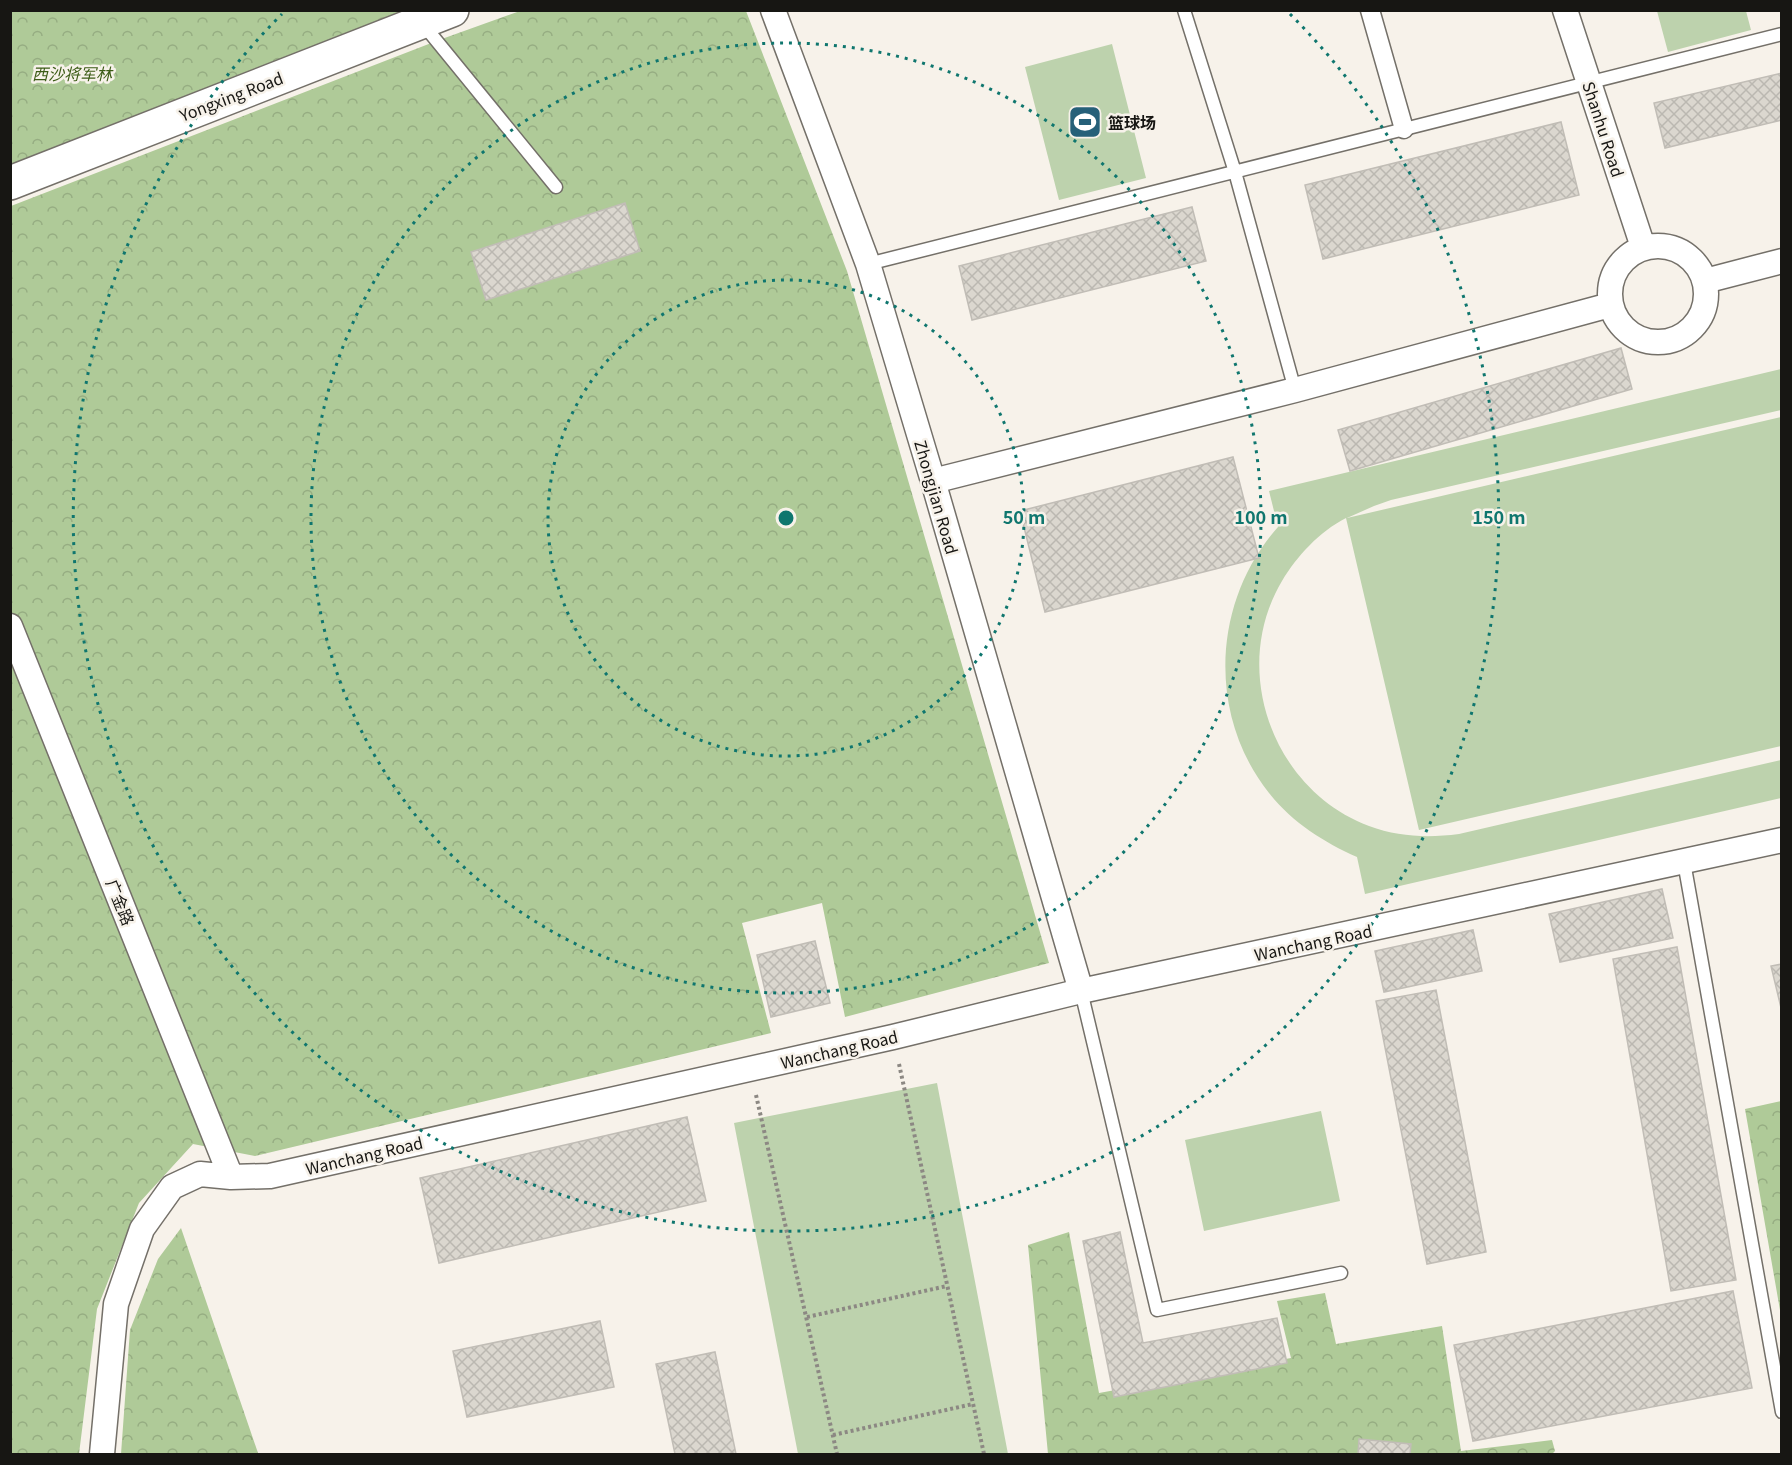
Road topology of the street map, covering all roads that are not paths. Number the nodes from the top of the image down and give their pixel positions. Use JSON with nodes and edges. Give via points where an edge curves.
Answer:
{"nodes":[{"id":1,"x":452,"y":10,"type":"edge"},
{"id":2,"x":773,"y":10,"type":"edge"},
{"id":3,"x":1184,"y":10,"type":"edge"},
{"id":4,"x":1370,"y":10,"type":"edge"},
{"id":5,"x":1565,"y":10,"type":"edge"},
{"id":6,"x":417,"y":16,"type":"edge"},
{"id":7,"x":1782,"y":33,"type":"edge"},
{"id":8,"x":1588,"y":82,"type":"junction"},
{"id":9,"x":1404,"y":129,"type":"junction"},
{"id":10,"x":1235,"y":172,"type":"junction"},
{"id":11,"x":10,"y":183,"type":"edge"},
{"id":12,"x":556,"y":187,"type":"dead end"},
{"id":13,"x":1643,"y":247,"type":"junction"},
{"id":14,"x":1782,"y":261,"type":"edge"},
{"id":15,"x":868,"y":264,"type":"junction"},
{"id":16,"x":1705,"y":280,"type":"junction"},
{"id":17,"x":1610,"y":305,"type":"junction"},
{"id":18,"x":1295,"y":390,"type":"junction"},
{"id":19,"x":933,"y":480,"type":"junction"},
{"id":20,"x":10,"y":626,"type":"edge"},
{"id":21,"x":1782,"y":840,"type":"edge"},
{"id":22,"x":1684,"y":862,"type":"junction"},
{"id":23,"x":1081,"y":991,"type":"junction"},
{"id":24,"x":231,"y":1177,"type":"junction"},
{"id":25,"x":1341,"y":1273,"type":"dead end"},
{"id":26,"x":1782,"y":1412,"type":"edge"},
{"id":27,"x":102,"y":1455,"type":"edge"}],
"edges":[{"from":1,"to":6,"type":"main road","name":"Yongxing Road"},
{"from":2,"to":15,"type":"street","name":"Zhongjian Road"},
{"from":3,"to":10,"type":"lane"},
{"from":4,"to":9,"type":"street"},
{"from":5,"to":8,"type":"street","name":"Shanhu Road"},
{"from":6,"to":11,"type":"main road","name":"Yongxing Road"},
{"from":6,"to":12,"type":"lane"},
{"from":7,"to":8,"type":"lane"},
{"from":8,"to":9,"type":"lane"},
{"from":8,"to":13,"type":"street","name":"Shanhu Road"},
{"from":9,"to":10,"type":"lane"},
{"from":10,"to":15,"type":"lane"},
{"from":10,"to":18,"type":"lane"},
{"from":13,"to":16,"type":"street","via":[[1659,245],[1688,255]]},
{"from":13,"to":17,"type":"street","via":[[1620,264],[1613,277]]},
{"from":14,"to":16,"type":"street"},
{"from":15,"to":19,"type":"street","name":"Zhongjian Road"},
{"from":16,"to":17,"type":"street","via":[[1704,311],[1696,325],[1670,341],[1640,339],[1626,331]]},
{"from":17,"to":18,"type":"street"},
{"from":18,"to":19,"type":"street"},
{"from":19,"to":23,"type":"street","name":"Zhongjian Road"},
{"from":20,"to":24,"type":"street","name":"广金路"},
{"from":21,"to":22,"type":"street","name":"Wanchang Road"},
{"from":22,"to":23,"type":"street","name":"Wanchang Road"},
{"from":22,"to":26,"type":"lane"},
{"from":23,"to":24,"type":"street","name":"Wanchang Road","via":[[893,1037],[270,1176]]},
{"from":23,"to":25,"type":"lane","via":[[1157,1310]]},
{"from":24,"to":27,"type":"street","name":"Wanchang Road","via":[[200,1174],[172,1187],[142,1229],[116,1304]]}]}
